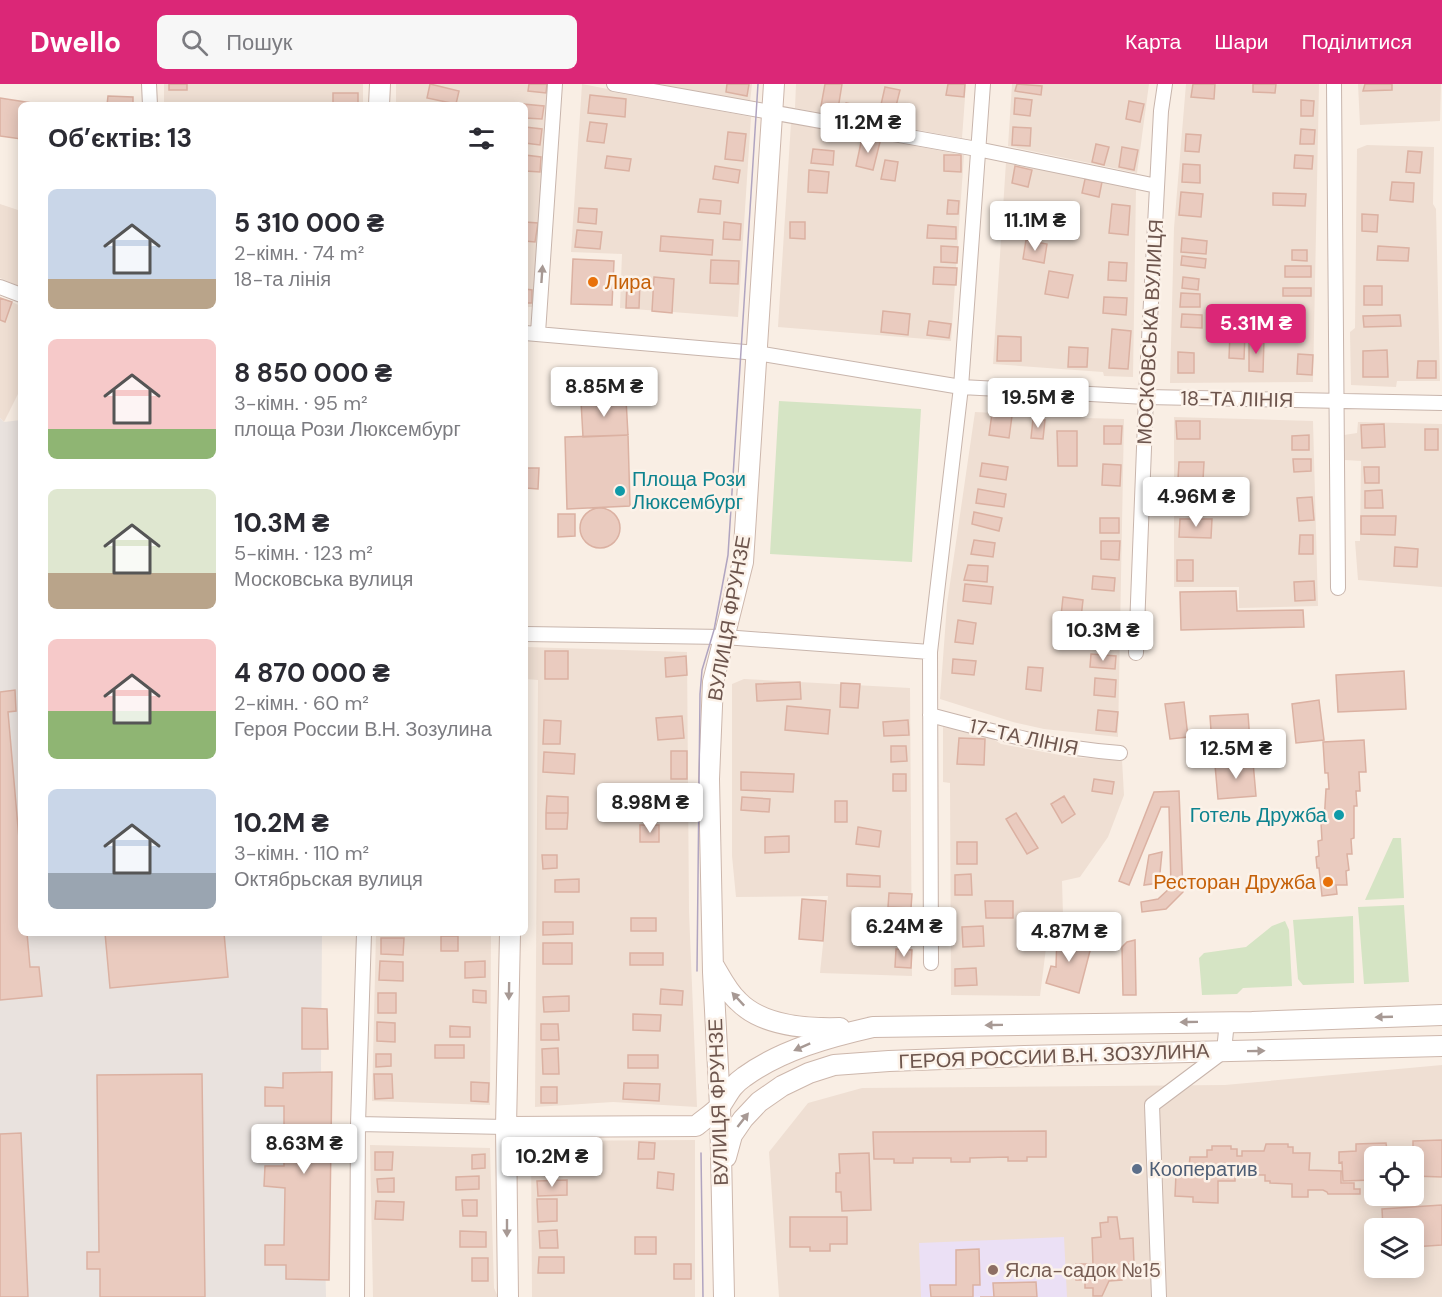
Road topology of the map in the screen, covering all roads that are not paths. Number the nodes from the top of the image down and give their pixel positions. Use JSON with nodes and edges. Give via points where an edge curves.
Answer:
{"nodes":[{"id":1,"x":149,"y":84,"type":"edge"},
{"id":2,"x":380,"y":84,"type":"edge"},
{"id":3,"x":555,"y":84,"type":"edge"},
{"id":4,"x":614,"y":84,"type":"edge"},
{"id":5,"x":774,"y":84,"type":"edge"},
{"id":6,"x":983,"y":84,"type":"edge"},
{"id":7,"x":1165,"y":84,"type":"edge"},
{"id":8,"x":1334,"y":84,"type":"edge"},
{"id":9,"x":150,"y":102,"type":"edge"},
{"id":10,"x":379,"y":102,"type":"edge"},
{"id":11,"x":772,"y":111,"type":"junction"},
{"id":12,"x":977,"y":149,"type":"junction"},
{"id":13,"x":1157,"y":186,"type":"junction"},
{"id":14,"x":0,"y":287,"type":"edge"},
{"id":15,"x":18,"y":294,"type":"edge"},
{"id":16,"x":531,"y":333,"type":"edge"},
{"id":17,"x":757,"y":353,"type":"junction"},
{"id":18,"x":961,"y":387,"type":"junction"},
{"id":19,"x":1146,"y":397,"type":"junction"},
{"id":20,"x":1336,"y":401,"type":"junction"},
{"id":21,"x":1442,"y":403,"type":"edge"},
{"id":22,"x":1338,"y":588,"type":"dead end"},
{"id":23,"x":528,"y":634,"type":"edge"},
{"id":24,"x":723,"y":637,"type":"junction"},
{"id":25,"x":930,"y":652,"type":"junction"},
{"id":26,"x":1136,"y":653,"type":"dead end"},
{"id":27,"x":930,"y":715,"type":"junction"},
{"id":28,"x":1120,"y":753,"type":"dead end"},
{"id":29,"x":364,"y":936,"type":"edge"},
{"id":30,"x":510,"y":936,"type":"edge"},
{"id":31,"x":931,"y":963,"type":"dead end"},
{"id":32,"x":713,"y":964,"type":"junction"},
{"id":33,"x":1442,"y":1015,"type":"edge"},
{"id":34,"x":1227,"y":1021,"type":"junction"},
{"id":35,"x":873,"y":1027,"type":"junction"},
{"id":36,"x":1442,"y":1046,"type":"edge"},
{"id":37,"x":1224,"y":1051,"type":"junction"},
{"id":38,"x":720,"y":1106,"type":"junction"},
{"id":39,"x":358,"y":1124,"type":"junction"},
{"id":40,"x":506,"y":1127,"type":"junction"},
{"id":41,"x":722,"y":1174,"type":"junction"},
{"id":42,"x":357,"y":1297,"type":"edge"},
{"id":43,"x":508,"y":1297,"type":"edge"},
{"id":44,"x":724,"y":1297,"type":"edge"},
{"id":45,"x":1159,"y":1297,"type":"edge"}],
"edges":[{"from":1,"to":9,"type":"street"},
{"from":2,"to":10,"type":"main road"},
{"from":16,"to":3,"type":"street","one_way":true},
{"from":4,"to":11,"type":"street"},
{"from":5,"to":11,"type":"main road","name":"ВУЛИЦЯ ФРУНЗЕ"},
{"from":6,"to":12,"type":"street"},
{"from":7,"to":13,"type":"street","name":"МОСКОВСЬКА ВУЛИЦЯ"},
{"from":8,"to":20,"type":"street"},
{"from":11,"to":12,"type":"street"},
{"from":11,"to":17,"type":"main road","name":"ВУЛИЦЯ ФРУНЗЕ"},
{"from":12,"to":13,"type":"street"},
{"from":12,"to":18,"type":"street"},
{"from":13,"to":19,"type":"street","name":"МОСКОВСЬКА ВУЛИЦЯ"},
{"from":14,"to":15,"type":"street"},
{"from":16,"to":17,"type":"street"},
{"from":17,"to":18,"type":"street"},
{"from":17,"to":24,"type":"main road","name":"ВУЛИЦЯ ФРУНЗЕ","via":[[743,562]]},
{"from":18,"to":19,"type":"street","name":"18-ТА ЛІНІЯ"},
{"from":18,"to":25,"type":"street"},
{"from":19,"to":20,"type":"street","name":"18-ТА ЛІНІЯ"},
{"from":19,"to":26,"type":"street","name":"МОСКОВСЬКА ВУЛИЦЯ"},
{"from":20,"to":21,"type":"street","name":"18-ТА ЛІНІЯ"},
{"from":20,"to":22,"type":"street"},
{"from":23,"to":24,"type":"street"},
{"from":24,"to":25,"type":"street"},
{"from":24,"to":32,"type":"main road","name":"ВУЛИЦЯ ФРУНЗЕ","via":[[713,682],[709,769]]},
{"from":25,"to":27,"type":"street"},
{"from":27,"to":28,"type":"street","name":"17-ТА ЛІНІЯ","via":[[1022,740]]},
{"from":27,"to":31,"type":"street"},
{"from":29,"to":39,"type":"street"},
{"from":30,"to":40,"type":"main road","one_way":true},
{"from":35,"to":32,"type":"main road","one_way":true,"via":[[806,1027],[757,1015],[738,1002]]},
{"from":32,"to":38,"type":"main road","name":"ВУЛИЦЯ ФРУНЗЕ"},
{"from":33,"to":34,"type":"main road","name":"ГЕРОЯ РОССИИ В.Н. ЗОЗУЛИНА","one_way":true},
{"from":34,"to":35,"type":"main road","name":"ГЕРОЯ РОССИИ В.Н. ЗОЗУЛИНА","one_way":true},
{"from":34,"to":37,"type":"street"},
{"from":35,"to":38,"type":"main road","name":"ГЕРОЯ РОССИИ В.Н. ЗОЗУЛИНА","one_way":true,"via":[[820,1039],[765,1064],[730,1089]]},
{"from":37,"to":36,"type":"main road","name":"ГЕРОЯ РОССИИ В.Н. ЗОЗУЛИНА","one_way":true},
{"from":41,"to":37,"type":"main road","name":"ГЕРОЯ РОССИИ В.Н. ЗОЗУЛИНА","one_way":true,"via":[[732,1135],[759,1102],[782,1086],[834,1065]]},
{"from":37,"to":45,"type":"street","via":[[1152,1105]]},
{"from":38,"to":40,"type":"main road","name":"ГЕРОЯ РОССИИ В.Н. ЗОЗУЛИНА","via":[[696,1126]]},
{"from":38,"to":41,"type":"main road","name":"ВУЛИЦЯ ФРУНЗЕ"},
{"from":39,"to":40,"type":"street"},
{"from":39,"to":42,"type":"street"},
{"from":40,"to":43,"type":"main road","one_way":true},
{"from":41,"to":44,"type":"main road","name":"ВУЛИЦЯ ФРУНЗЕ"}]}
